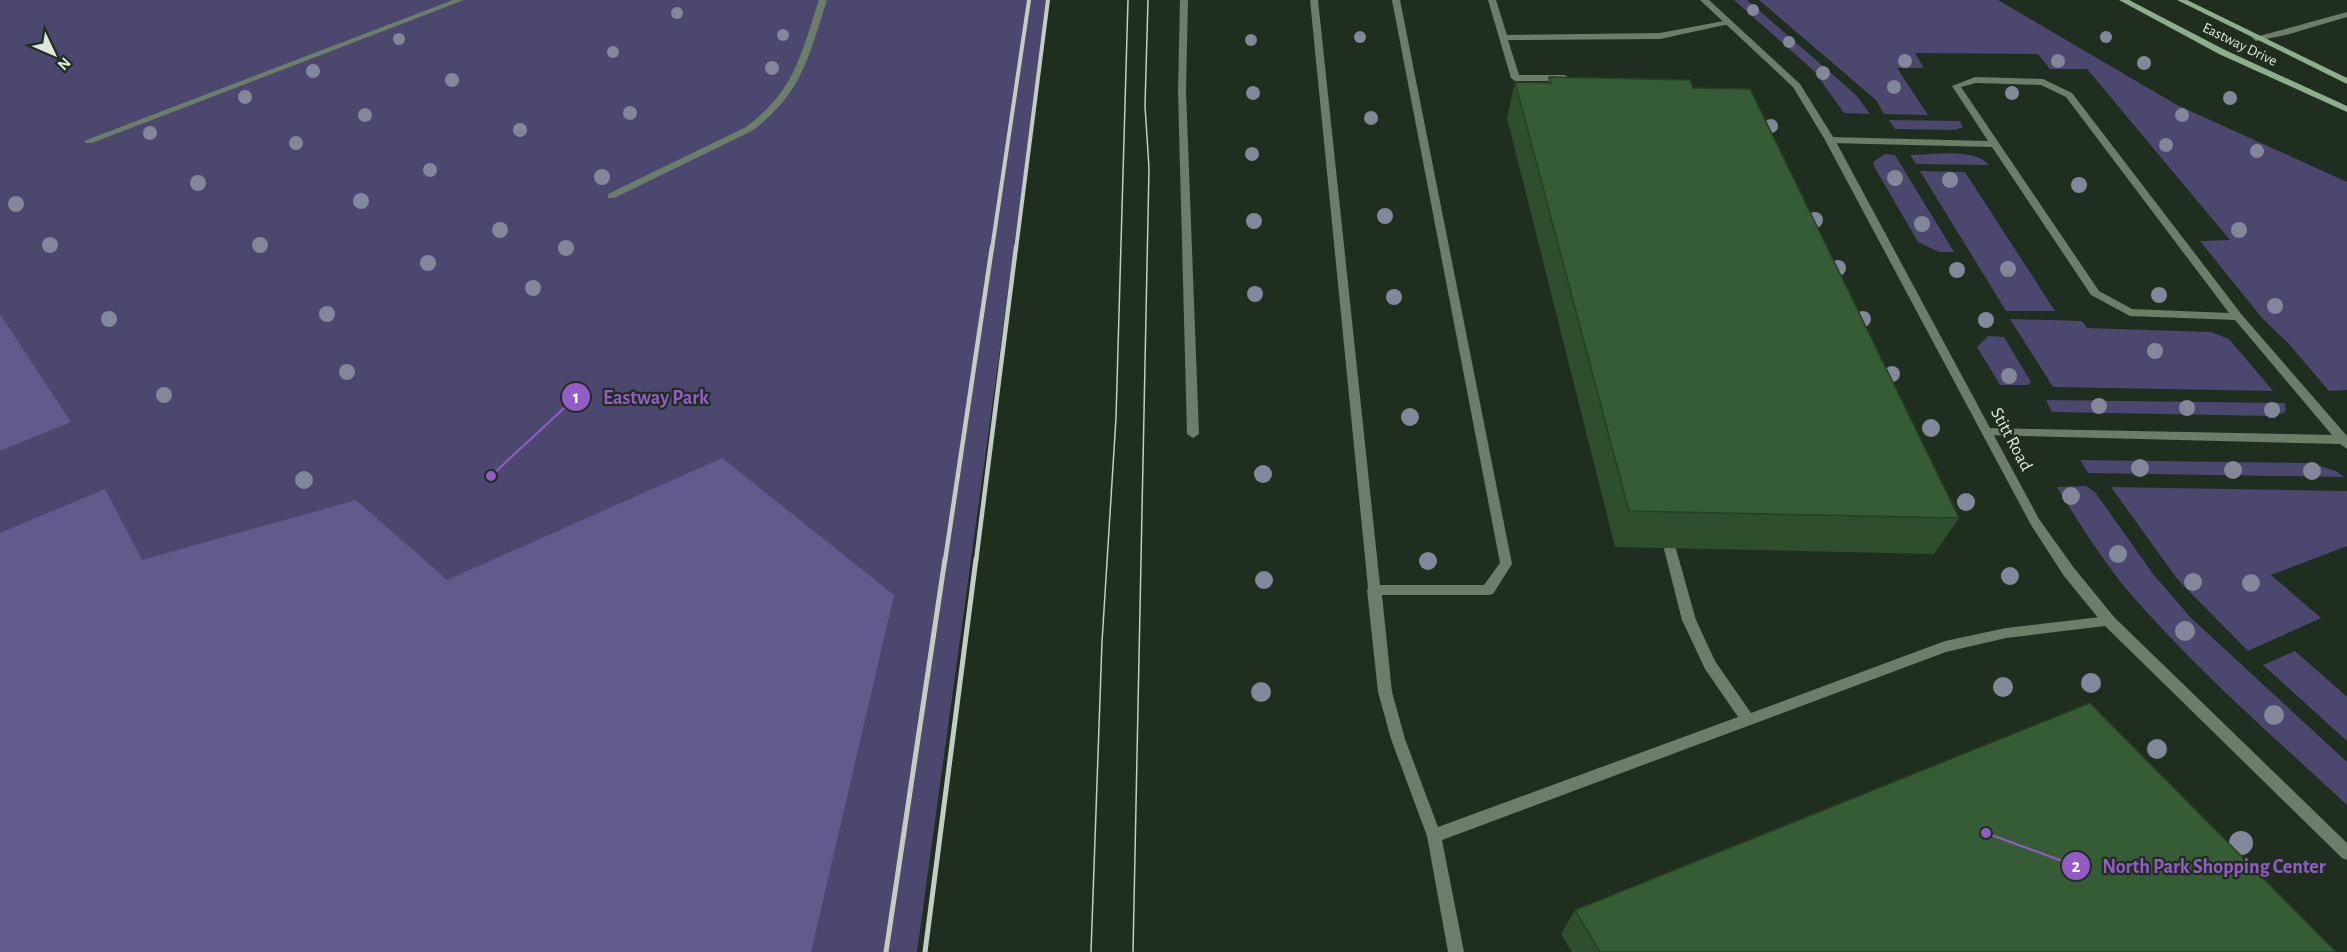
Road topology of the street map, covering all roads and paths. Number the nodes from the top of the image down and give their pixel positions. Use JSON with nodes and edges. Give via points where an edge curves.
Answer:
{"nodes":[{"id":1,"x":460,"y":0,"type":"edge"},
{"id":2,"x":824,"y":0,"type":"edge"},
{"id":3,"x":1184,"y":0,"type":"edge"},
{"id":4,"x":1314,"y":0,"type":"edge"},
{"id":5,"x":1396,"y":0,"type":"edge"},
{"id":6,"x":1492,"y":0,"type":"edge"},
{"id":7,"x":1704,"y":0,"type":"edge"},
{"id":8,"x":2123,"y":0,"type":"edge"},
{"id":9,"x":2181,"y":0,"type":"edge"},
{"id":10,"x":2347,"y":14,"type":"edge"},
{"id":11,"x":1729,"y":22,"type":"junction"},
{"id":12,"x":1503,"y":38,"type":"junction"},
{"id":13,"x":2256,"y":38,"type":"junction"},
{"id":14,"x":1575,"y":78,"type":"edge"},
{"id":15,"x":2347,"y":81,"type":"edge"},
{"id":16,"x":2347,"y":109,"type":"edge"},
{"id":17,"x":1830,"y":140,"type":"junction"},
{"id":18,"x":89,"y":141,"type":"dead end"},
{"id":19,"x":1995,"y":144,"type":"junction"},
{"id":20,"x":611,"y":196,"type":"dead end"},
{"id":21,"x":2238,"y":317,"type":"junction"},
{"id":22,"x":1988,"y":432,"type":"junction"},
{"id":23,"x":1193,"y":434,"type":"dead end"},
{"id":24,"x":2345,"y":442,"type":"edge"},
{"id":25,"x":1670,"y":549,"type":"edge"},
{"id":26,"x":1373,"y":590,"type":"junction"},
{"id":27,"x":2109,"y":621,"type":"junction"},
{"id":28,"x":1747,"y":719,"type":"junction"},
{"id":29,"x":1434,"y":836,"type":"junction"},
{"id":30,"x":2347,"y":853,"type":"edge"},
{"id":31,"x":1456,"y":952,"type":"edge"}],
"edges":[{"from":1,"to":18,"type":"street"},
{"from":2,"to":20,"type":"street","via":[[794,84],[770,115]]},
{"from":3,"to":23,"type":"street","via":[[1182,91]]},
{"from":4,"to":26,"type":"street"},
{"from":5,"to":26,"type":"street","via":[[1506,564],[1488,590]]},
{"from":6,"to":12,"type":"street"},
{"from":7,"to":11,"type":"street","name":"Stitt Road"},
{"from":8,"to":16,"type":"main road","name":"Eastway Drive","via":[[2222,52]]},
{"from":9,"to":13,"type":"main road","name":"Eastway Drive"},
{"from":10,"to":13,"type":"street"},
{"from":11,"to":12,"type":"street","via":[[1660,36]]},
{"from":11,"to":17,"type":"street","name":"Stitt Road","via":[[1774,60],[1797,86]]},
{"from":12,"to":14,"type":"street","via":[[1515,78]]},
{"from":13,"to":15,"type":"main road","name":"Eastway Drive"},
{"from":17,"to":19,"type":"street"},
{"from":17,"to":22,"type":"street","name":"Stitt Road"},
{"from":19,"to":21,"type":"street","via":[[2095,293],[2130,312]]},
{"from":19,"to":21,"type":"street","via":[[1956,86],[1975,80],[2043,82],[2069,95]]},
{"from":21,"to":24,"type":"street"},
{"from":22,"to":24,"type":"street"},
{"from":22,"to":27,"type":"street","name":"Stitt Road","via":[[2036,522],[2069,572]]},
{"from":25,"to":28,"type":"street","via":[[1689,620],[1710,665]]},
{"from":26,"to":29,"type":"street","via":[[1385,692]]},
{"from":27,"to":28,"type":"street","via":[[2006,633],[1945,647]]},
{"from":27,"to":30,"type":"street","name":"Stitt Road"},
{"from":28,"to":29,"type":"street"},
{"from":29,"to":31,"type":"street"}]}
